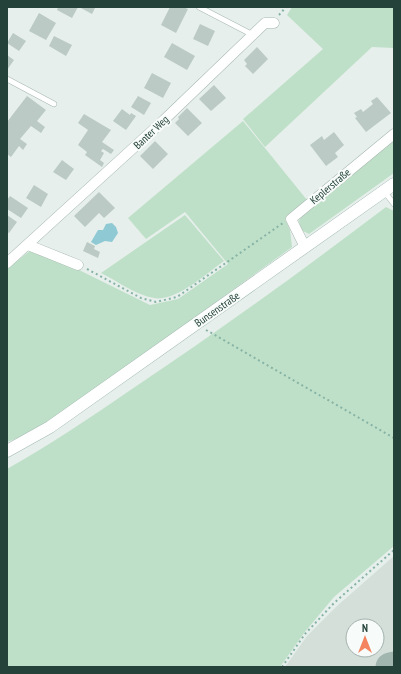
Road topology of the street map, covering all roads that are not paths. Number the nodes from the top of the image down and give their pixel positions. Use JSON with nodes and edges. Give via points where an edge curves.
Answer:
{"nodes":[{"id":1,"x":199,"y":7,"type":"edge"},
{"id":2,"x":274,"y":23,"type":"dead end"},
{"id":3,"x":253,"y":35,"type":"junction"},
{"id":4,"x":7,"y":79,"type":"edge"},
{"id":5,"x":54,"y":104,"type":"dead end"},
{"id":6,"x":394,"y":134,"type":"edge"},
{"id":7,"x":389,"y":188,"type":"edge"},
{"id":8,"x":394,"y":204,"type":"edge"},
{"id":9,"x":28,"y":245,"type":"junction"},
{"id":10,"x":305,"y":247,"type":"junction"},
{"id":11,"x":7,"y":263,"type":"edge"},
{"id":12,"x":78,"y":265,"type":"road end"},
{"id":13,"x":7,"y":451,"type":"edge"}],
"edges":[{"from":1,"to":3,"type":"lane"},
{"from":2,"to":3,"type":"street","name":"Banter Weg","via":[[264,24]]},
{"from":3,"to":9,"type":"street","name":"Banter Weg"},
{"from":4,"to":5,"type":"lane"},
{"from":6,"to":10,"type":"street","name":"Keplerstraße","via":[[291,219]]},
{"from":7,"to":8,"type":"lane","name":"Bunsenstraße"},
{"from":7,"to":10,"type":"street","name":"Bunsenstraße"},
{"from":9,"to":11,"type":"street","name":"Banter Weg"},
{"from":9,"to":12,"type":"street"},
{"from":10,"to":13,"type":"street","name":"Bunsenstraße","via":[[50,428]]}]}
